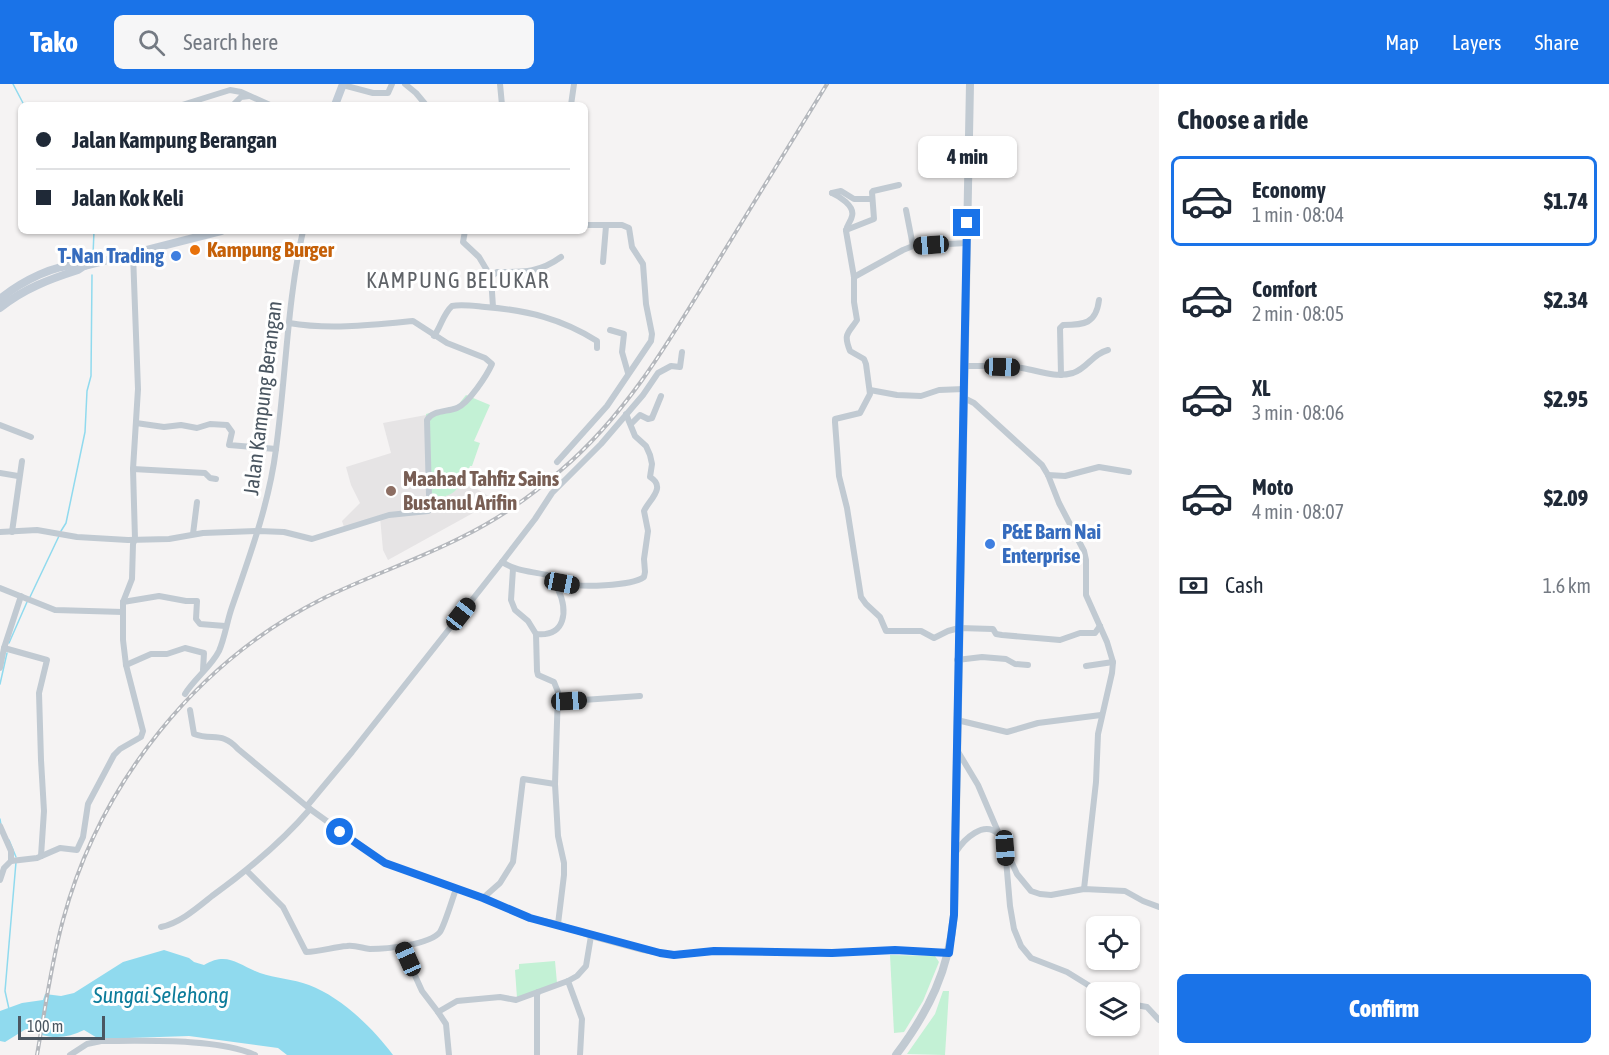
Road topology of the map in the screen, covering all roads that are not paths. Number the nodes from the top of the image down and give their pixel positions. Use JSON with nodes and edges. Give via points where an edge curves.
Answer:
{"nodes":[{"id":1,"x":343,"y":84,"type":"edge"},
{"id":2,"x":392,"y":84,"type":"edge"},
{"id":3,"x":405,"y":84,"type":"edge"},
{"id":4,"x":500,"y":84,"type":"edge"},
{"id":5,"x":574,"y":84,"type":"edge"},
{"id":6,"x":970,"y":84,"type":"edge"},
{"id":7,"x":250,"y":96,"type":"junction"},
{"id":8,"x":191,"y":102,"type":"edge"},
{"id":9,"x":238,"y":102,"type":"edge"},
{"id":10,"x":263,"y":102,"type":"edge"},
{"id":11,"x":336,"y":102,"type":"edge"},
{"id":12,"x":423,"y":102,"type":"edge"},
{"id":13,"x":502,"y":102,"type":"edge"},
{"id":14,"x":571,"y":102,"type":"edge"},
{"id":15,"x":899,"y":185,"type":"dead end"},
{"id":16,"x":872,"y":199,"type":"junction"},
{"id":17,"x":906,"y":210,"type":"dead end"},
{"id":18,"x":588,"y":225,"type":"edge"},
{"id":19,"x":606,"y":226,"type":"junction"},
{"id":20,"x":846,"y":231,"type":"junction"},
{"id":21,"x":209,"y":234,"type":"edge"},
{"id":22,"x":303,"y":234,"type":"edge"},
{"id":23,"x":464,"y":234,"type":"edge"},
{"id":24,"x":966,"y":243,"type":"junction"},
{"id":25,"x":913,"y":246,"type":"junction"},
{"id":26,"x":132,"y":254,"type":"junction"},
{"id":27,"x":561,"y":257,"type":"dead end"},
{"id":28,"x":603,"y":262,"type":"dead end"},
{"id":29,"x":491,"y":277,"type":"junction"},
{"id":30,"x":854,"y":277,"type":"junction"},
{"id":31,"x":3,"y":298,"type":"edge"},
{"id":32,"x":1099,"y":300,"type":"dead end"},
{"id":33,"x":493,"y":307,"type":"junction"},
{"id":34,"x":0,"y":310,"type":"edge"},
{"id":35,"x":289,"y":323,"type":"junction"},
{"id":36,"x":610,"y":330,"type":"dead end"},
{"id":37,"x":434,"y":336,"type":"junction"},
{"id":38,"x":597,"y":348,"type":"dead end"},
{"id":39,"x":1108,"y":350,"type":"dead end"},
{"id":40,"x":682,"y":352,"type":"dead end"},
{"id":41,"x":964,"y":366,"type":"junction"},
{"id":42,"x":628,"y":373,"type":"junction"},
{"id":43,"x":1061,"y":375,"type":"junction"},
{"id":44,"x":870,"y":390,"type":"junction"},
{"id":45,"x":964,"y":394,"type":"junction"},
{"id":46,"x":661,"y":396,"type":"dead end"},
{"id":47,"x":626,"y":414,"type":"junction"},
{"id":48,"x":136,"y":423,"type":"junction"},
{"id":49,"x":631,"y":424,"type":"junction"},
{"id":50,"x":0,"y":425,"type":"edge"},
{"id":51,"x":31,"y":437,"type":"dead end"},
{"id":52,"x":276,"y":449,"type":"junction"},
{"id":53,"x":22,"y":460,"type":"dead end"},
{"id":54,"x":557,"y":462,"type":"dead end"},
{"id":55,"x":134,"y":469,"type":"junction"},
{"id":56,"x":1128,"y":472,"type":"dead end"},
{"id":57,"x":0,"y":473,"type":"edge"},
{"id":58,"x":1048,"y":475,"type":"junction"},
{"id":59,"x":18,"y":476,"type":"junction"},
{"id":60,"x":216,"y":479,"type":"dead end"},
{"id":61,"x":429,"y":495,"type":"dead end"},
{"id":62,"x":197,"y":502,"type":"dead end"},
{"id":63,"x":428,"y":512,"type":"dead end"},
{"id":64,"x":259,"y":531,"type":"junction"},
{"id":65,"x":0,"y":532,"type":"edge"},
{"id":66,"x":12,"y":532,"type":"junction"},
{"id":67,"x":193,"y":534,"type":"junction"},
{"id":68,"x":135,"y":539,"type":"junction"},
{"id":69,"x":502,"y":562,"type":"junction"},
{"id":70,"x":513,"y":569,"type":"junction"},
{"id":71,"x":550,"y":576,"type":"junction"},
{"id":72,"x":0,"y":588,"type":"edge"},
{"id":73,"x":21,"y":596,"type":"junction"},
{"id":74,"x":123,"y":602,"type":"junction"},
{"id":75,"x":123,"y":612,"type":"junction"},
{"id":76,"x":1100,"y":626,"type":"junction"},
{"id":77,"x":225,"y":627,"type":"junction"},
{"id":78,"x":959,"y":628,"type":"junction"},
{"id":79,"x":536,"y":634,"type":"junction"},
{"id":80,"x":4,"y":648,"type":"junction"},
{"id":81,"x":957,"y":660,"type":"junction"},
{"id":82,"x":1113,"y":662,"type":"junction"},
{"id":83,"x":126,"y":665,"type":"junction"},
{"id":84,"x":1028,"y":665,"type":"dead end"},
{"id":85,"x":1086,"y":666,"type":"dead end"},
{"id":86,"x":0,"y":668,"type":"edge"},
{"id":87,"x":203,"y":670,"type":"junction"},
{"id":88,"x":185,"y":694,"type":"dead end"},
{"id":89,"x":640,"y":696,"type":"dead end"},
{"id":90,"x":559,"y":706,"type":"junction"},
{"id":91,"x":190,"y":710,"type":"dead end"},
{"id":92,"x":1101,"y":715,"type":"junction"},
{"id":93,"x":957,"y":720,"type":"junction"},
{"id":94,"x":956,"y":750,"type":"junction"},
{"id":95,"x":555,"y":784,"type":"junction"},
{"id":96,"x":308,"y":807,"type":"junction"},
{"id":97,"x":0,"y":826,"type":"edge"},
{"id":98,"x":1000,"y":836,"type":"junction"},
{"id":99,"x":1005,"y":848,"type":"junction"},
{"id":100,"x":955,"y":852,"type":"junction"},
{"id":101,"x":40,"y":856,"type":"junction"},
{"id":102,"x":14,"y":861,"type":"junction"},
{"id":103,"x":2,"y":867,"type":"edge"},
{"id":104,"x":247,"y":871,"type":"junction"},
{"id":105,"x":0,"y":880,"type":"edge"},
{"id":106,"x":456,"y":889,"type":"junction"},
{"id":107,"x":1084,"y":889,"type":"junction"},
{"id":108,"x":483,"y":898,"type":"junction"},
{"id":109,"x":1159,"y":907,"type":"edge"},
{"id":110,"x":558,"y":924,"type":"junction"},
{"id":111,"x":161,"y":927,"type":"dead end"},
{"id":112,"x":591,"y":936,"type":"junction"},
{"id":113,"x":402,"y":947,"type":"junction"},
{"id":114,"x":949,"y":953,"type":"junction"},
{"id":115,"x":568,"y":981,"type":"junction"},
{"id":116,"x":1086,"y":984,"type":"edge"},
{"id":117,"x":538,"y":992,"type":"junction"},
{"id":118,"x":1140,"y":1006,"type":"edge"},
{"id":119,"x":438,"y":1012,"type":"junction"},
{"id":120,"x":1159,"y":1020,"type":"edge"},
{"id":121,"x":70,"y":1055,"type":"edge"},
{"id":122,"x":255,"y":1055,"type":"edge"},
{"id":123,"x":449,"y":1055,"type":"edge"},
{"id":124,"x":537,"y":1055,"type":"edge"},
{"id":125,"x":580,"y":1055,"type":"edge"},
{"id":126,"x":896,"y":1055,"type":"edge"}],
"edges":[{"from":1,"to":2,"type":"street","via":[[373,93],[388,93]]},
{"from":1,"to":11,"type":"main road"},
{"from":3,"to":12,"type":"street"},
{"from":4,"to":13,"type":"street"},
{"from":5,"to":14,"type":"street"},
{"from":6,"to":24,"type":"street"},
{"from":7,"to":8,"type":"street","via":[[228,90]]},
{"from":7,"to":9,"type":"street"},
{"from":7,"to":10,"type":"street"},
{"from":15,"to":16,"type":"street","via":[[873,191]]},
{"from":16,"to":20,"type":"street","via":[[872,220]]},
{"from":16,"to":20,"type":"street","via":[[854,199],[841,191],[832,193],[852,210]]},
{"from":17,"to":25,"type":"street"},
{"from":18,"to":19,"type":"street"},
{"from":19,"to":28,"type":"street"},
{"from":19,"to":42,"type":"street","via":[[629,228],[632,247],[643,264],[652,334]]},
{"from":20,"to":30,"type":"street"},
{"from":21,"to":26,"type":"main road"},
{"from":22,"to":35,"type":"street","name":"Jalan Kampung Berangan"},
{"from":23,"to":29,"type":"street","via":[[463,243],[479,256]]},
{"from":24,"to":25,"type":"street"},
{"from":24,"to":41,"type":"street"},
{"from":25,"to":30,"type":"street"},
{"from":26,"to":31,"type":"main road","via":[[43,274],[26,280]]},
{"from":26,"to":48,"type":"street"},
{"from":27,"to":29,"type":"street","via":[[541,269],[497,272]]},
{"from":29,"to":33,"type":"street"},
{"from":30,"to":44,"type":"street","via":[[857,320],[846,338],[850,351],[866,363]]},
{"from":31,"to":34,"type":"main road"},
{"from":32,"to":43,"type":"street","via":[[1090,321],[1060,328]]},
{"from":33,"to":37,"type":"street","via":[[452,306]]},
{"from":33,"to":38,"type":"street","via":[[556,319],[597,341]]},
{"from":35,"to":37,"type":"street","via":[[379,325],[413,321]]},
{"from":35,"to":52,"type":"street","name":"Jalan Kampung Berangan"},
{"from":36,"to":42,"type":"street","via":[[624,334],[622,352]]},
{"from":37,"to":61,"type":"street","via":[[492,364],[487,376],[460,407],[431,414],[427,420]]},
{"from":39,"to":43,"type":"street","via":[[1078,370]]},
{"from":40,"to":47,"type":"street","via":[[680,367],[671,366],[658,373]]},
{"from":41,"to":43,"type":"street","via":[[1020,368]]},
{"from":41,"to":45,"type":"street"},
{"from":42,"to":54,"type":"street","via":[[607,406]]},
{"from":44,"to":45,"type":"street","via":[[897,395],[921,396],[939,390]]},
{"from":44,"to":78,"type":"street","via":[[860,413],[835,419],[839,476],[861,597],[880,617],[886,631],[921,631],[934,638]]},
{"from":45,"to":58,"type":"street","via":[[1027,450]]},
{"from":45,"to":78,"type":"street"},
{"from":46,"to":49,"type":"street","via":[[652,418],[641,415]]},
{"from":47,"to":49,"type":"street"},
{"from":47,"to":69,"type":"street","via":[[552,492]]},
{"from":48,"to":52,"type":"street","via":[[196,428],[227,425],[232,432],[229,445]]},
{"from":48,"to":55,"type":"street"},
{"from":49,"to":71,"type":"street","via":[[650,455],[650,475],[657,487],[644,511],[648,531],[644,577],[589,586],[562,583]]},
{"from":50,"to":51,"type":"street"},
{"from":52,"to":64,"type":"street","name":"Jalan Kampung Berangan"},
{"from":53,"to":59,"type":"street"},
{"from":55,"to":60,"type":"street","via":[[206,473]]},
{"from":55,"to":68,"type":"street"},
{"from":56,"to":58,"type":"street","via":[[1099,467],[1065,476]]},
{"from":57,"to":59,"type":"street"},
{"from":58,"to":76,"type":"street","via":[[1084,551],[1086,595]]},
{"from":59,"to":66,"type":"street"},
{"from":62,"to":67,"type":"street"},
{"from":63,"to":64,"type":"street","via":[[389,515],[312,539]]},
{"from":64,"to":67,"type":"street"},
{"from":64,"to":77,"type":"street","name":"Jalan Kampung Berangan"},
{"from":65,"to":66,"type":"street"},
{"from":66,"to":68,"type":"street","via":[[37,530]]},
{"from":67,"to":68,"type":"street"},
{"from":68,"to":74,"type":"street","via":[[132,579]]},
{"from":69,"to":70,"type":"street"},
{"from":69,"to":96,"type":"street"},
{"from":70,"to":71,"type":"street"},
{"from":70,"to":79,"type":"street","via":[[512,605]]},
{"from":71,"to":79,"type":"street","via":[[561,598],[563,618],[556,630]]},
{"from":72,"to":73,"type":"street"},
{"from":73,"to":75,"type":"street","via":[[55,610]]},
{"from":73,"to":80,"type":"street"},
{"from":74,"to":75,"type":"street"},
{"from":74,"to":77,"type":"street","via":[[159,596],[197,601],[196,619],[200,624]]},
{"from":75,"to":83,"type":"street"},
{"from":76,"to":78,"type":"street","via":[[1095,633],[1060,640],[1002,635],[993,629]]},
{"from":76,"to":82,"type":"street"},
{"from":77,"to":87,"type":"street","name":"Jalan Kampung Berangan","via":[[218,653]]},
{"from":78,"to":81,"type":"street"},
{"from":79,"to":90,"type":"street","via":[[538,675],[557,685]]},
{"from":80,"to":86,"type":"street"},
{"from":80,"to":101,"type":"street","via":[[47,660],[39,693],[44,811]]},
{"from":81,"to":84,"type":"street","via":[[982,657]]},
{"from":81,"to":93,"type":"street"},
{"from":82,"to":85,"type":"street"},
{"from":82,"to":92,"type":"street"},
{"from":83,"to":87,"type":"street","via":[[151,654],[185,648],[204,653]]},
{"from":83,"to":101,"type":"street","via":[[141,721],[141,737],[114,755],[88,804],[79,848],[60,848]]},
{"from":87,"to":88,"type":"street","name":"Jalan Kampung Berangan"},
{"from":89,"to":90,"type":"street","via":[[569,701]]},
{"from":90,"to":95,"type":"street"},
{"from":91,"to":96,"type":"street","via":[[194,734],[230,741]]},
{"from":92,"to":93,"type":"street","via":[[1038,723],[1007,732]]},
{"from":92,"to":107,"type":"street"},
{"from":93,"to":94,"type":"street"},
{"from":94,"to":98,"type":"street","via":[[978,785]]},
{"from":94,"to":100,"type":"street"},
{"from":95,"to":108,"type":"street","via":[[523,779],[513,862],[500,883]]},
{"from":95,"to":110,"type":"street","via":[[564,869]]},
{"from":96,"to":104,"type":"street","via":[[295,826]]},
{"from":96,"to":106,"type":"street","via":[[385,863]]},
{"from":97,"to":102,"type":"street"},
{"from":98,"to":99,"type":"street"},
{"from":98,"to":100,"type":"street","via":[[987,829],[978,831]]},
{"from":99,"to":107,"type":"street","via":[[1017,874],[1031,891],[1051,895]]},
{"from":99,"to":116,"type":"street","via":[[1010,906],[1021,946],[1031,958]]},
{"from":100,"to":114,"type":"street"},
{"from":101,"to":102,"type":"street"},
{"from":102,"to":103,"type":"street"},
{"from":103,"to":105,"type":"street"},
{"from":104,"to":111,"type":"street","via":[[191,912]]},
{"from":104,"to":113,"type":"street","via":[[287,913],[306,952],[355,945],[368,949]]},
{"from":106,"to":108,"type":"street"},
{"from":106,"to":113,"type":"street","via":[[439,934]]},
{"from":107,"to":109,"type":"street","via":[[1125,891]]},
{"from":108,"to":110,"type":"street","via":[[530,918]]},
{"from":110,"to":112,"type":"street"},
{"from":112,"to":114,"type":"street","via":[[674,955],[714,951]]},
{"from":112,"to":115,"type":"street","via":[[586,966]]},
{"from":113,"to":119,"type":"street","via":[[422,991]]},
{"from":114,"to":126,"type":"street","via":[[923,1015]]},
{"from":115,"to":117,"type":"street"},
{"from":115,"to":125,"type":"street","via":[[582,1019]]},
{"from":117,"to":119,"type":"street","via":[[516,1000],[500,997],[457,1001]]},
{"from":117,"to":124,"type":"street"},
{"from":118,"to":120,"type":"street"},
{"from":119,"to":123,"type":"street","via":[[446,1024]]},
{"from":121,"to":122,"type":"street","via":[[100,1041],[218,1045]]}]}
